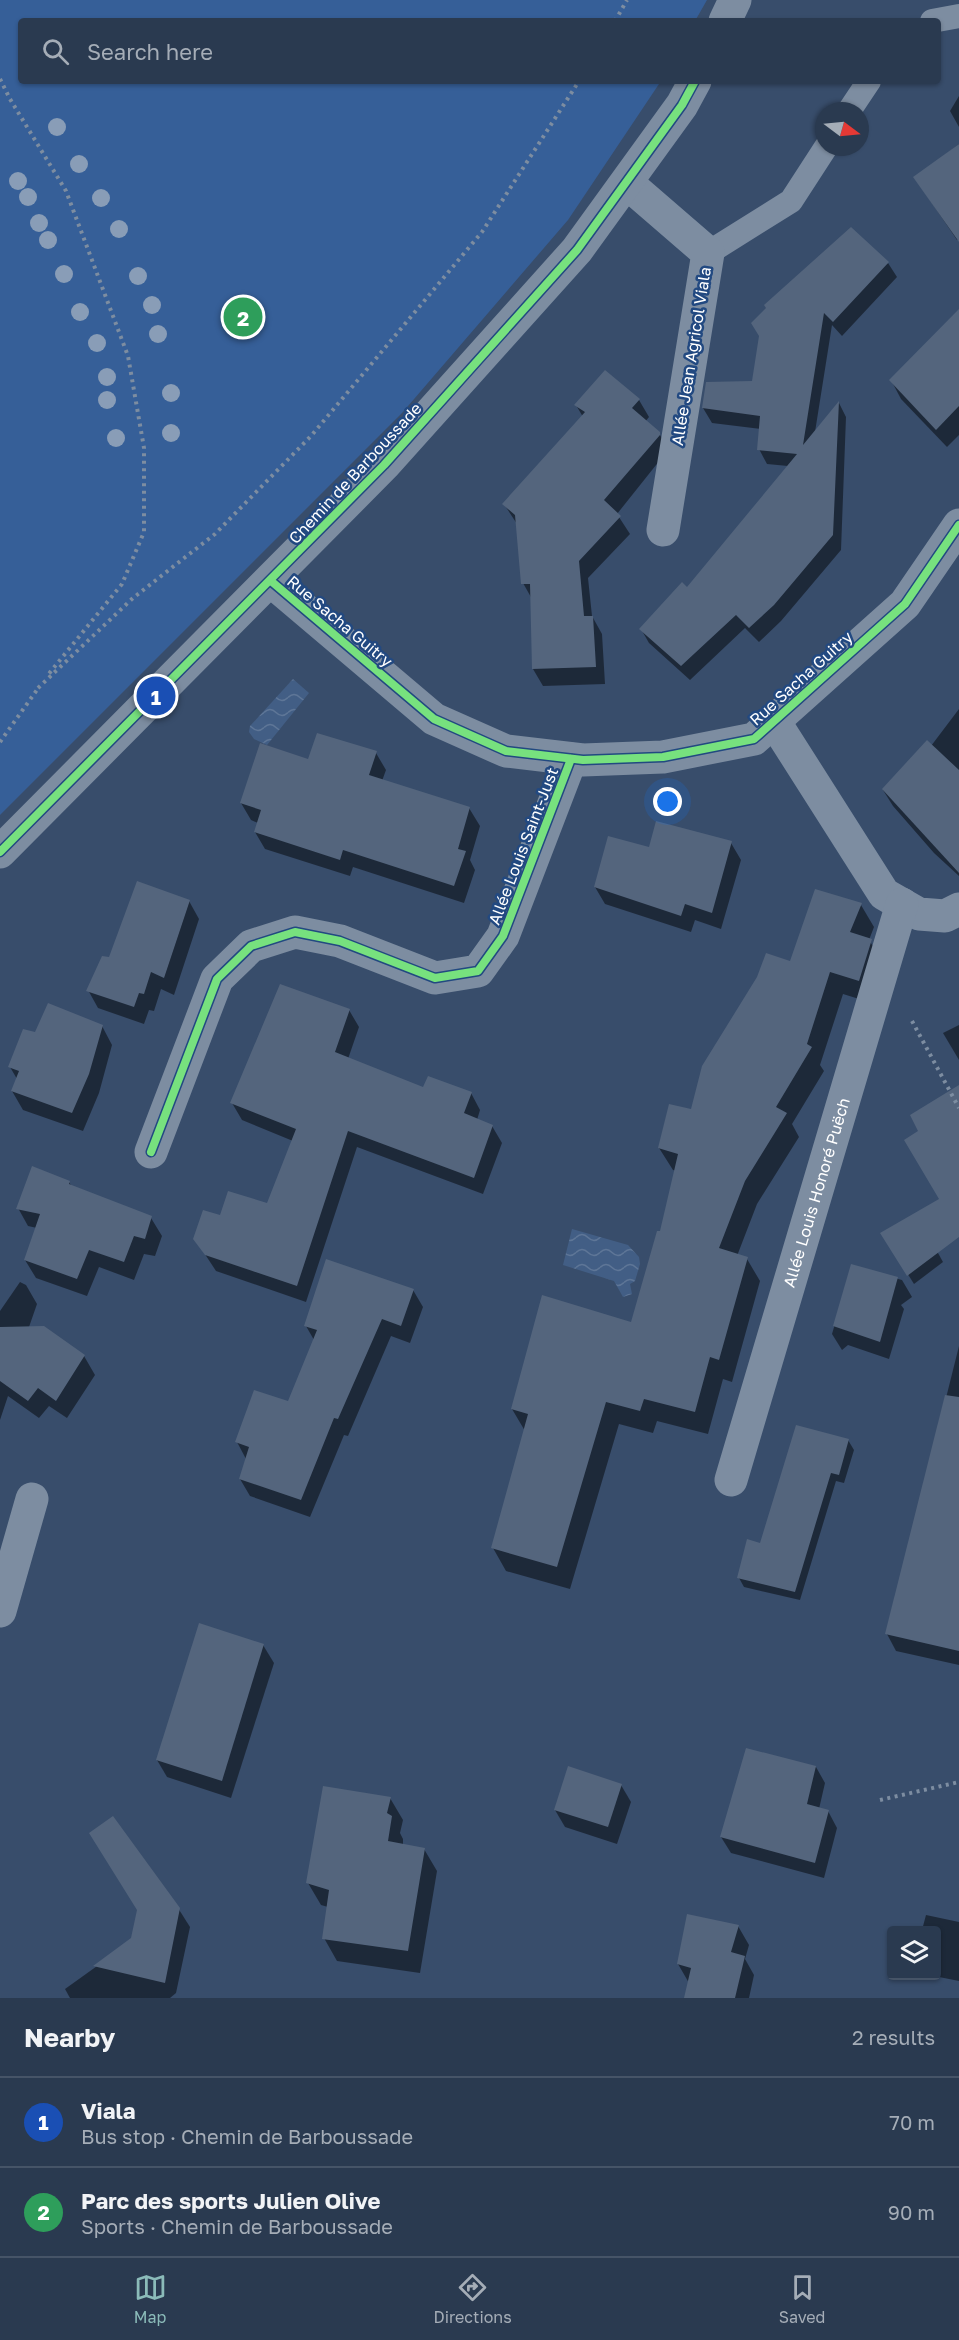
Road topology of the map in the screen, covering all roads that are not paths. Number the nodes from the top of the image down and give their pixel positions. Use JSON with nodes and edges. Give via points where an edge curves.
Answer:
{"nodes":[{"id":1,"x":735,"y":0,"type":"edge"},
{"id":2,"x":959,"y":16,"type":"edge"},
{"id":3,"x":726,"y":18,"type":"edge"},
{"id":4,"x":941,"y":19,"type":"edge"},
{"id":5,"x":693,"y":84,"type":"edge"},
{"id":6,"x":867,"y":84,"type":"edge"},
{"id":7,"x":855,"y":102,"type":"edge"},
{"id":8,"x":820,"y":156,"type":"edge"},
{"id":9,"x":627,"y":183,"type":"junction"},
{"id":10,"x":708,"y":253,"type":"junction"},
{"id":11,"x":959,"y":525,"type":"edge"},
{"id":12,"x":663,"y":530,"type":"dead end"},
{"id":13,"x":271,"y":581,"type":"junction"},
{"id":14,"x":774,"y":721,"type":"junction"},
{"id":15,"x":572,"y":759,"type":"junction"},
{"id":16,"x":0,"y":852,"type":"edge"},
{"id":17,"x":902,"y":904,"type":"junction"},
{"id":18,"x":959,"y":909,"type":"edge"},
{"id":19,"x":151,"y":1152,"type":"dead end"},
{"id":20,"x":731,"y":1480,"type":"dead end"},
{"id":21,"x":32,"y":1499,"type":"dead end"},
{"id":22,"x":0,"y":1611,"type":"edge"}],
"edges":[{"from":1,"to":3,"type":"street"},
{"from":2,"to":4,"type":"lane"},
{"from":5,"to":9,"type":"street","name":"Chemin de Barboussade"},
{"from":6,"to":7,"type":"lane"},
{"from":8,"to":10,"type":"lane","via":[[791,201]]},
{"from":9,"to":10,"type":"street","name":"Allée Jean Agricol Viala"},
{"from":9,"to":13,"type":"street","name":"Chemin de Barboussade","via":[[577,250],[384,465]]},
{"from":10,"to":12,"type":"street","name":"Allée Jean Agricol Viala"},
{"from":11,"to":14,"type":"street","name":"Rue Sacha Guitry","via":[[904,603]]},
{"from":13,"to":15,"type":"street","name":"Rue Sacha Guitry","via":[[434,719],[506,751]]},
{"from":13,"to":16,"type":"street","name":"Chemin de Barboussade"},
{"from":14,"to":15,"type":"street","name":"Rue Sacha Guitry","via":[[754,739],[663,757]]},
{"from":14,"to":17,"type":"street","via":[[884,894]]},
{"from":15,"to":19,"type":"street","name":"Allée Louis Saint-Just","via":[[503,936],[477,971],[435,978],[340,941],[295,932],[251,946],[217,979]]},
{"from":17,"to":18,"type":"street","via":[[920,914],[945,916]]},
{"from":17,"to":20,"type":"street","name":"Allée Louis Honoré Puëch"},
{"from":21,"to":22,"type":"street"}]}
